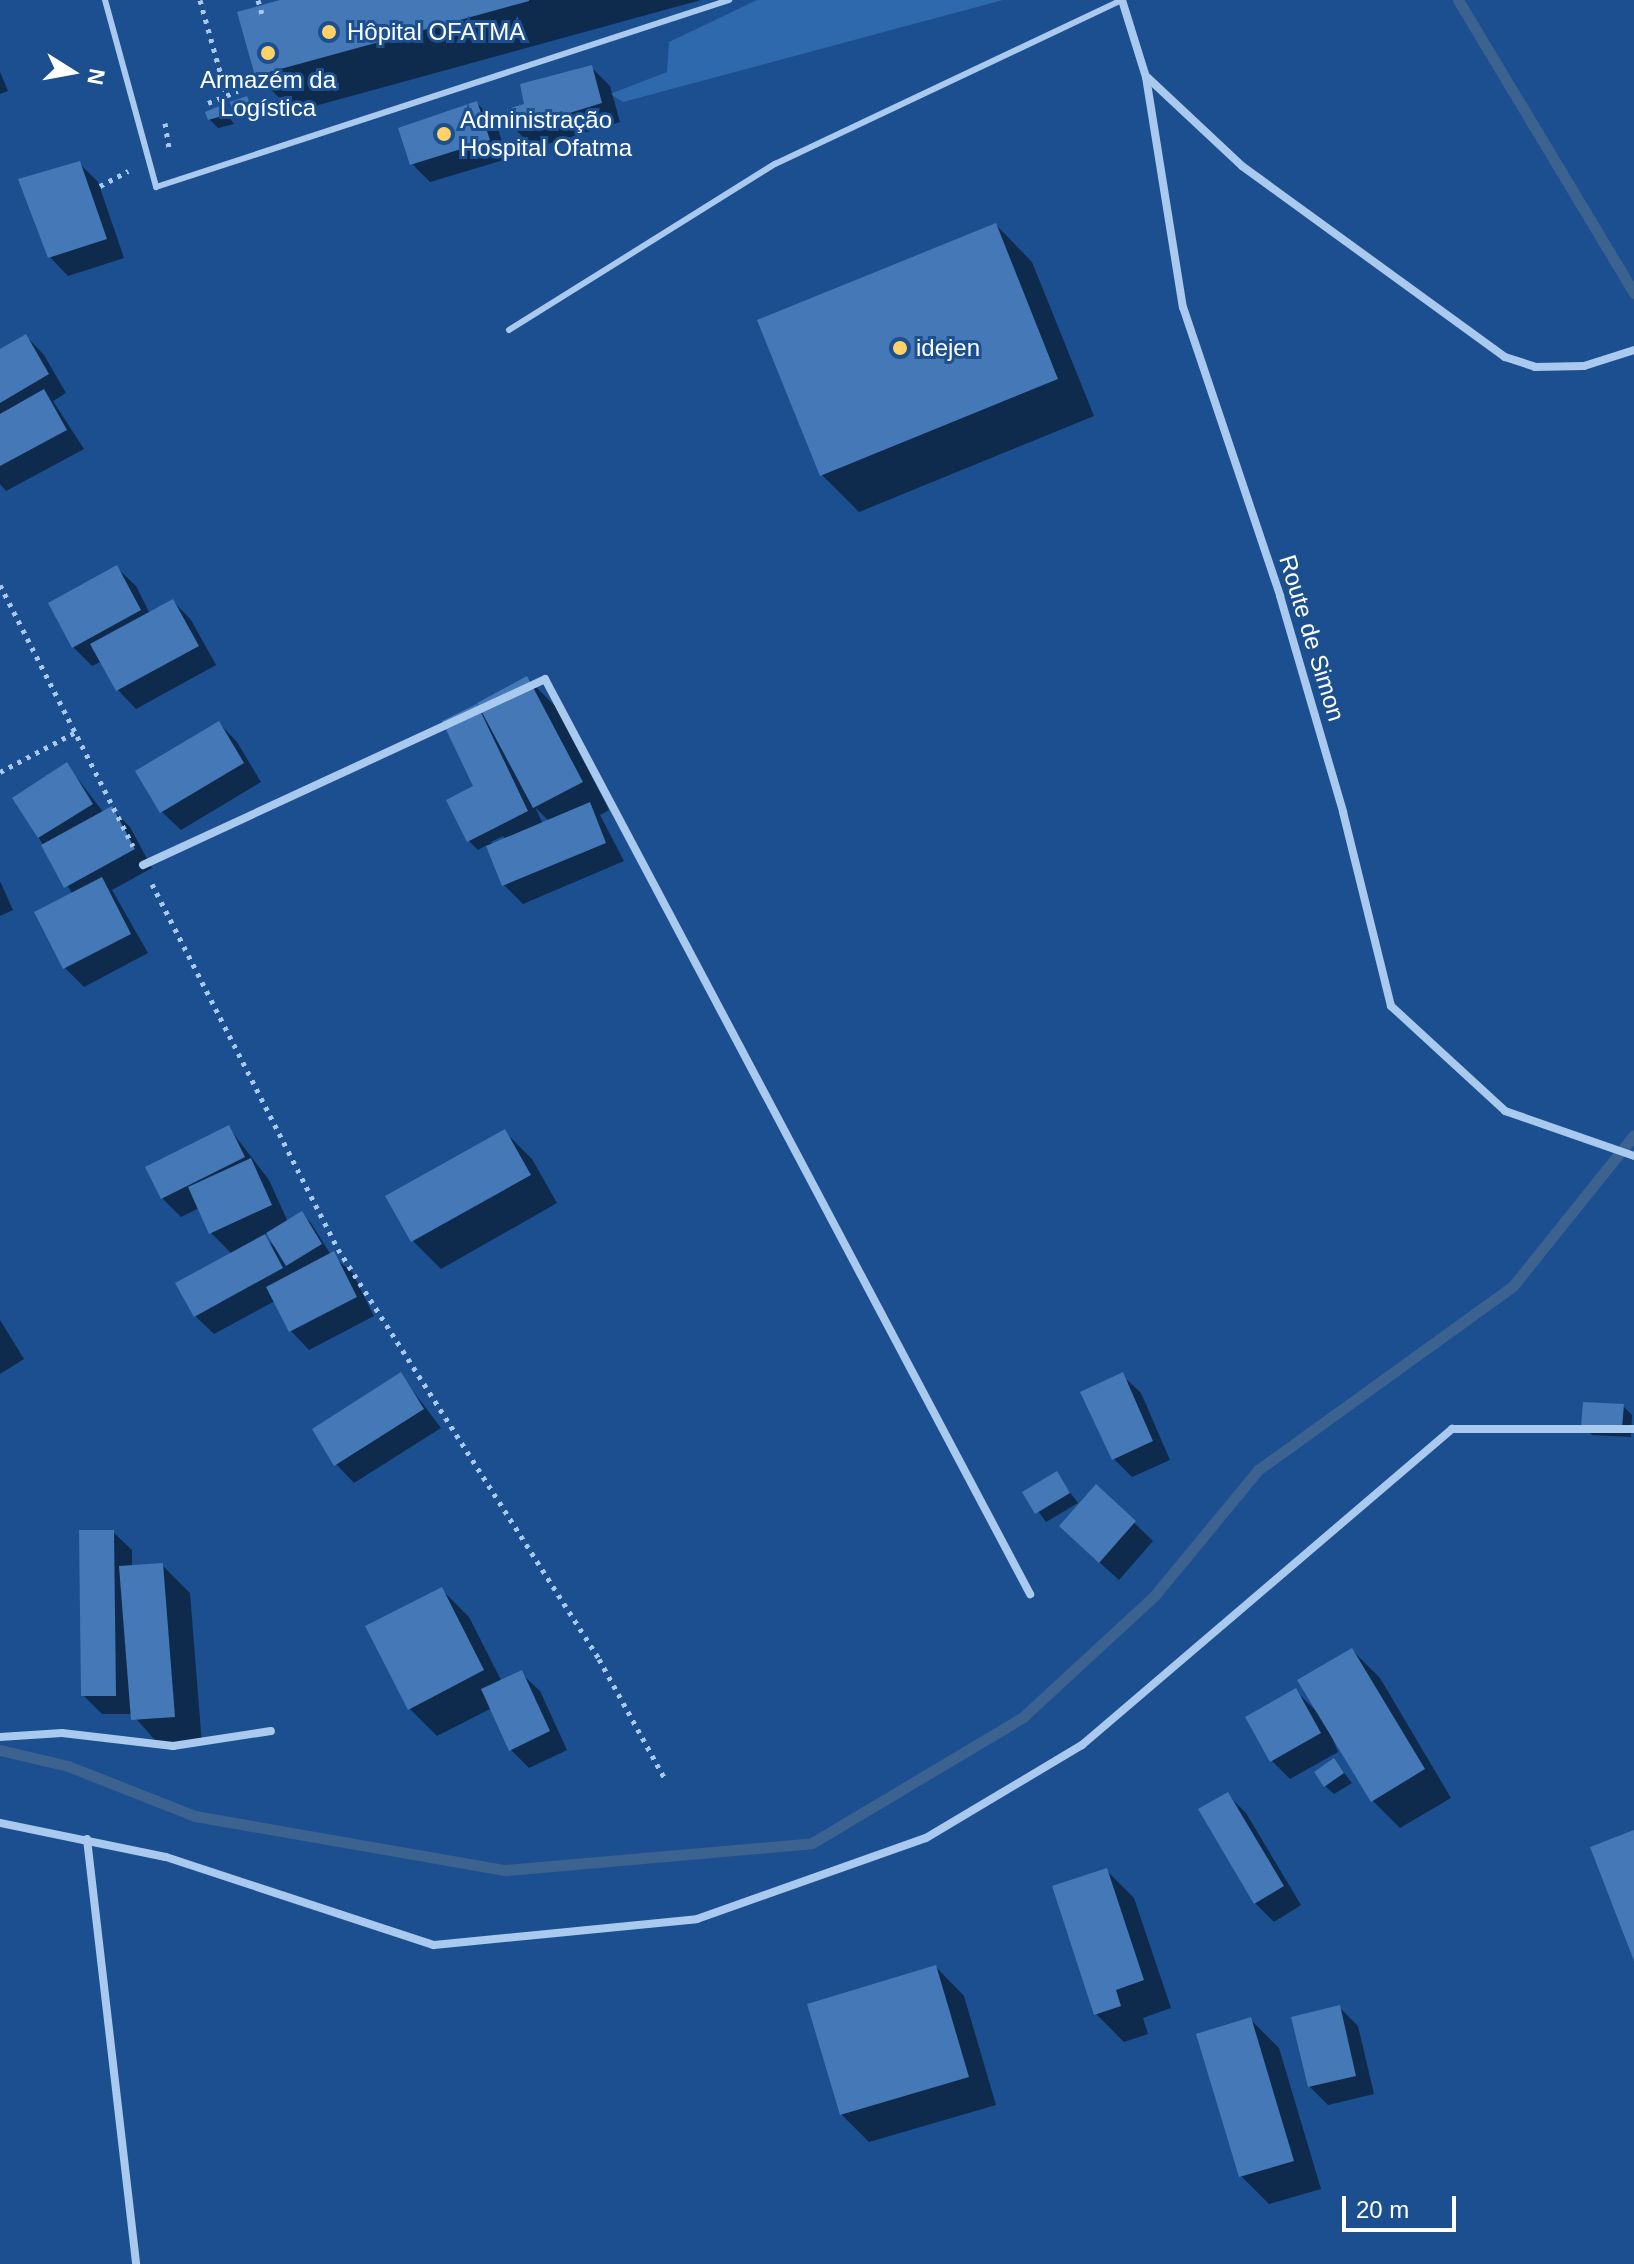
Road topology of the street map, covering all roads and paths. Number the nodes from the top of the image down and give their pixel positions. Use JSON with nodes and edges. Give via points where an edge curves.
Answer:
{"nodes":[{"id":1,"x":105,"y":0,"type":"edge"},
{"id":2,"x":200,"y":0,"type":"edge"},
{"id":3,"x":258,"y":0,"type":"edge"},
{"id":4,"x":729,"y":0,"type":"edge"},
{"id":5,"x":1122,"y":0,"type":"edge"},
{"id":6,"x":263,"y":17,"type":"dead end"},
{"id":7,"x":1146,"y":77,"type":"junction"},
{"id":8,"x":238,"y":91,"type":"dead end"},
{"id":9,"x":227,"y":97,"type":"junction"},
{"id":10,"x":208,"y":103,"type":"dead end"},
{"id":11,"x":509,"y":330,"type":"dead end"},
{"id":12,"x":1634,"y":350,"type":"edge"},
{"id":13,"x":0,"y":585,"type":"edge"},
{"id":14,"x":74,"y":733,"type":"junction"},
{"id":15,"x":0,"y":772,"type":"edge"},
{"id":16,"x":143,"y":865,"type":"junction"},
{"id":17,"x":1634,"y":1156,"type":"edge"},
{"id":18,"x":1634,"y":1429,"type":"edge"},
{"id":19,"x":1030,"y":1594,"type":"dead end"},
{"id":20,"x":271,"y":1731,"type":"dead end"},
{"id":21,"x":0,"y":1737,"type":"edge"},
{"id":22,"x":664,"y":1777,"type":"dead end"},
{"id":23,"x":0,"y":1823,"type":"edge"},
{"id":24,"x":87,"y":1839,"type":"junction"},
{"id":25,"x":136,"y":2264,"type":"edge"}],
"edges":[{"from":1,"to":4,"type":"lane","via":[[156,187]]},
{"from":2,"to":9,"type":"path"},
{"from":3,"to":6,"type":"path"},
{"from":5,"to":7,"type":"street","name":"Route de Simon"},
{"from":5,"to":11,"type":"lane","via":[[775,164]]},
{"from":7,"to":12,"type":"street","via":[[1242,166],[1505,357],[1535,367],[1584,366]]},
{"from":7,"to":17,"type":"street","name":"Route de Simon","via":[[1183,307],[1280,596],[1343,812],[1391,1006],[1505,1111]]},
{"from":8,"to":9,"type":"path"},
{"from":9,"to":10,"type":"path"},
{"from":13,"to":14,"type":"path"},
{"from":14,"to":15,"type":"path"},
{"from":14,"to":16,"type":"path"},
{"from":16,"to":19,"type":"street","via":[[545,679]]},
{"from":16,"to":22,"type":"path","via":[[338,1249],[599,1659]]},
{"from":18,"to":24,"type":"street","via":[[1452,1429],[1082,1745],[926,1838],[697,1919],[434,1945],[166,1857]]},
{"from":20,"to":21,"type":"street","via":[[173,1746],[62,1733]]},
{"from":23,"to":24,"type":"street"},
{"from":24,"to":25,"type":"street"}]}
